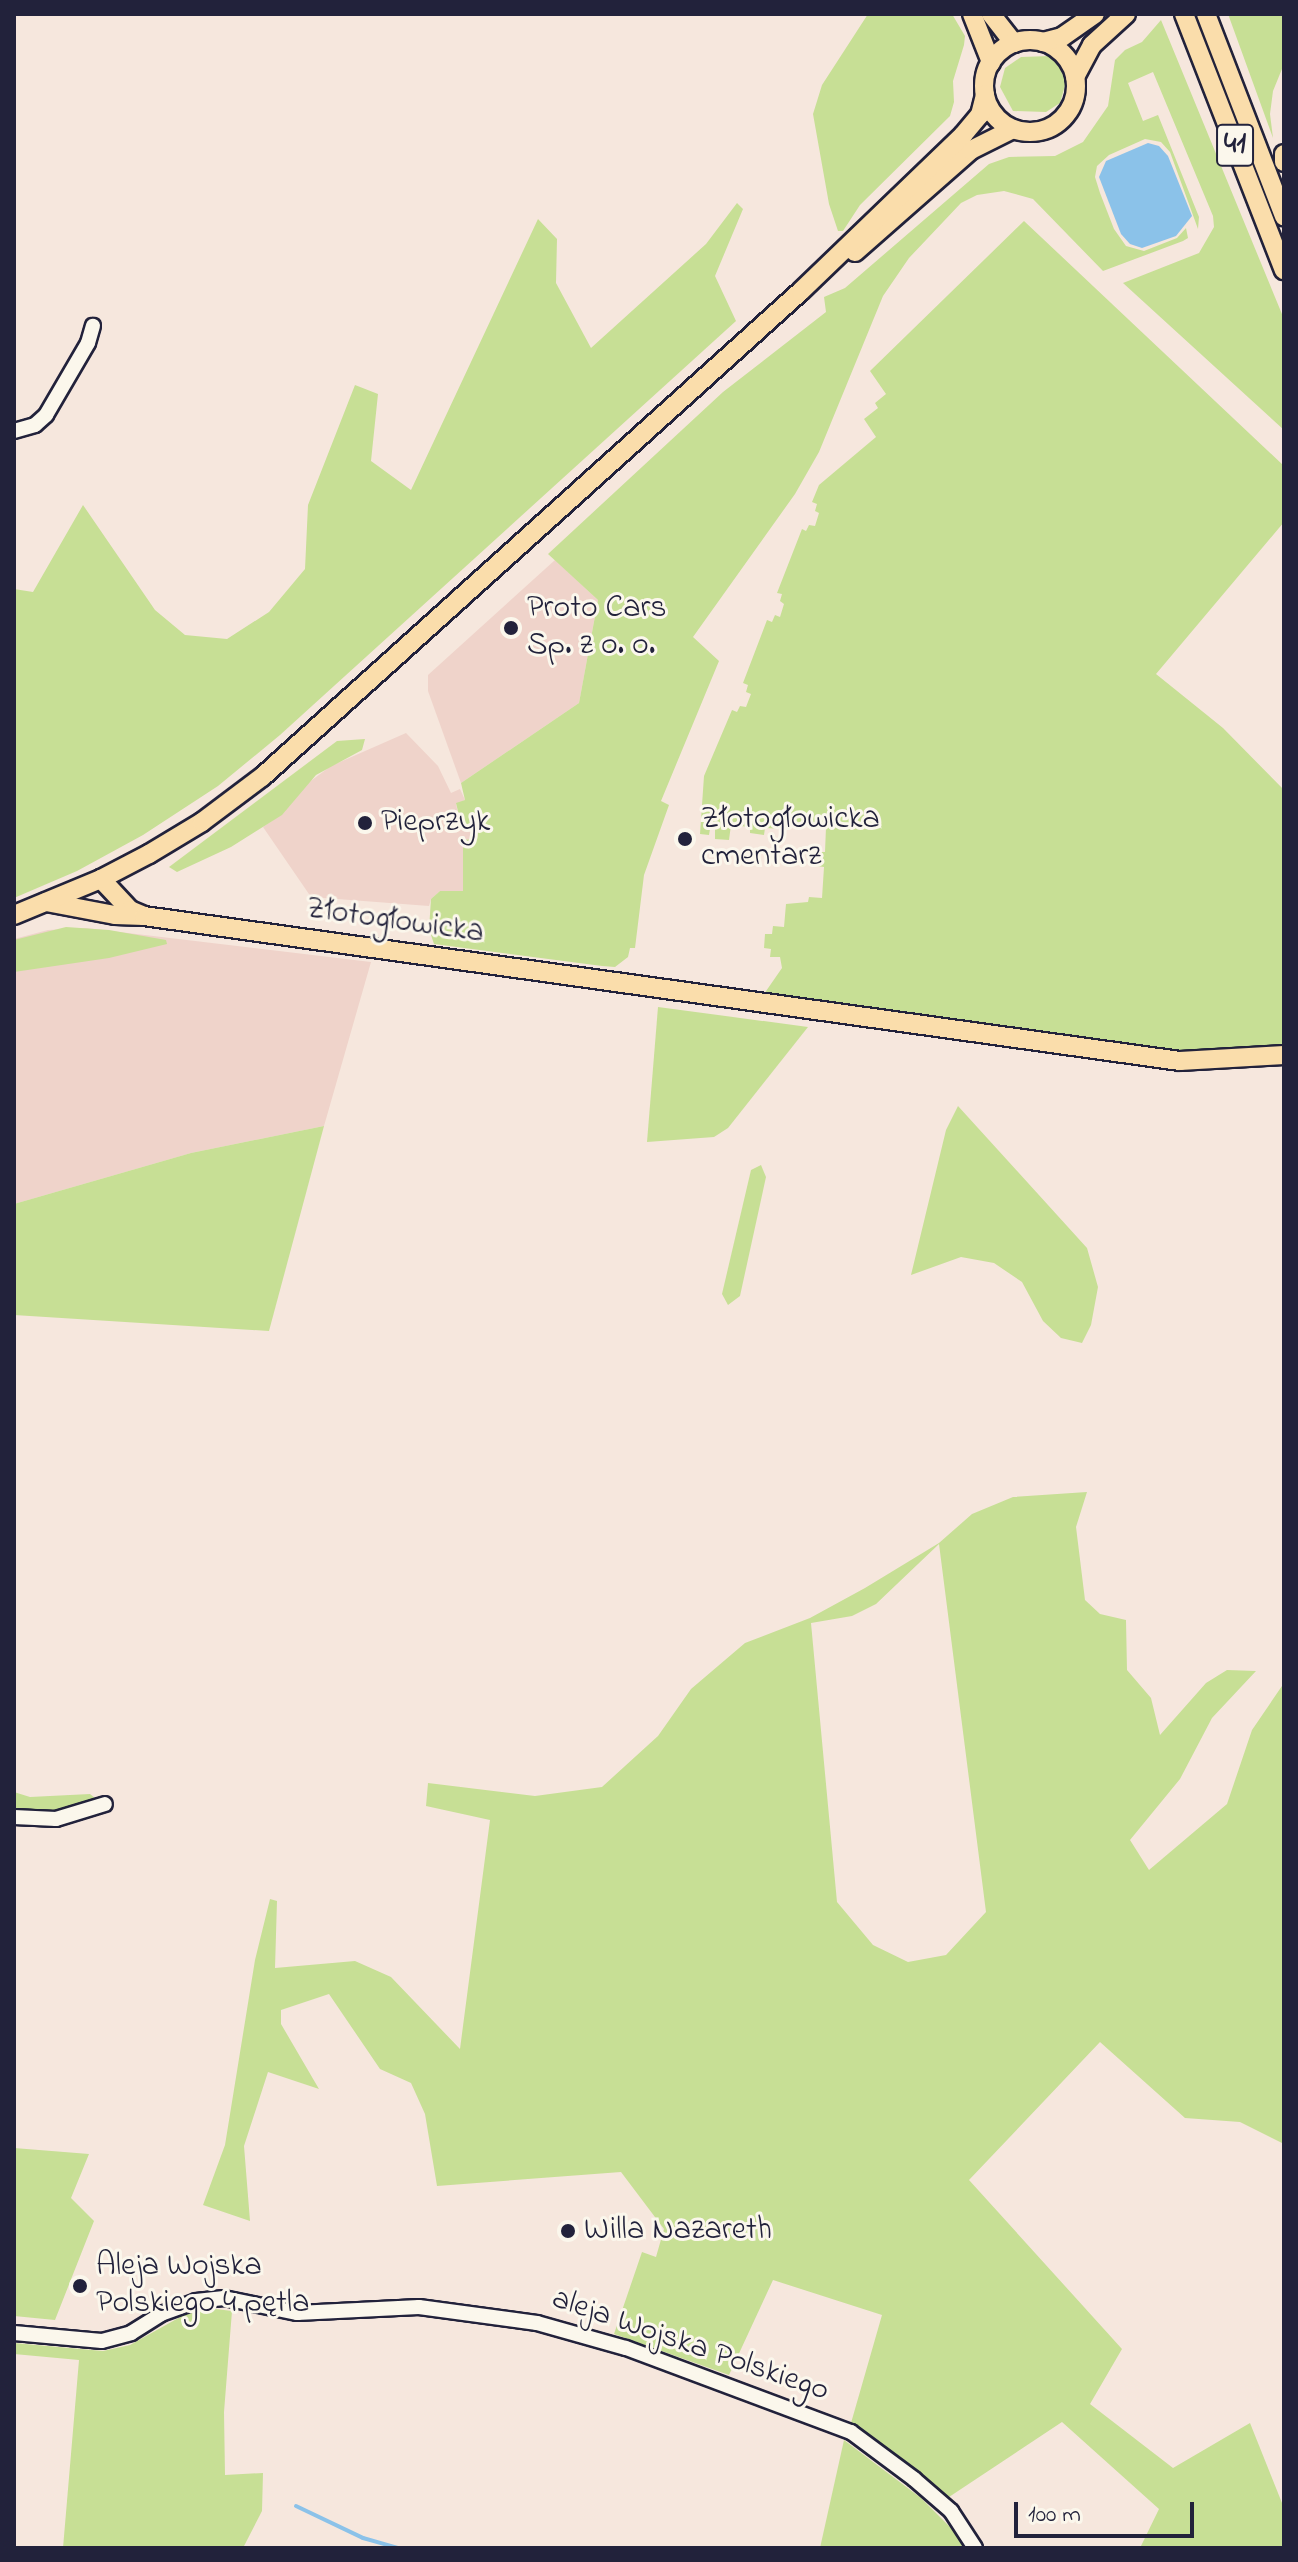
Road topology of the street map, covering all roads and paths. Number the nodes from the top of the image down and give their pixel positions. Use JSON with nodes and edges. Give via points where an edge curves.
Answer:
{"nodes":[{"id":1,"x":972,"y":14,"type":"edge"},
{"id":2,"x":991,"y":14,"type":"edge"},
{"id":3,"x":1095,"y":14,"type":"edge"},
{"id":4,"x":1126,"y":14,"type":"edge"},
{"id":5,"x":1206,"y":14,"type":"edge"},
{"id":6,"x":1186,"y":17,"type":"edge"},
{"id":7,"x":1043,"y":42,"type":"junction"},
{"id":8,"x":1014,"y":43,"type":"junction"},
{"id":9,"x":991,"y":62,"type":"junction"},
{"id":10,"x":1075,"y":77,"type":"junction"},
{"id":11,"x":985,"y":95,"type":"junction"},
{"id":12,"x":1013,"y":129,"type":"junction"},
{"id":13,"x":1284,"y":154,"type":"edge"},
{"id":14,"x":1284,"y":162,"type":"edge"},
{"id":15,"x":1284,"y":216,"type":"edge"},
{"id":16,"x":1284,"y":270,"type":"edge"},
{"id":17,"x":801,"y":291,"type":"junction"},
{"id":18,"x":93,"y":326,"type":"dead end"},
{"id":19,"x":14,"y":431,"type":"edge"},
{"id":20,"x":130,"y":864,"type":"junction"},
{"id":21,"x":101,"y":879,"type":"junction"},
{"id":22,"x":46,"y":902,"type":"junction"},
{"id":23,"x":14,"y":915,"type":"edge"},
{"id":24,"x":115,"y":915,"type":"junction"},
{"id":25,"x":144,"y":916,"type":"junction"},
{"id":26,"x":1284,"y":1055,"type":"edge"},
{"id":27,"x":105,"y":1804,"type":"dead end"},
{"id":28,"x":14,"y":1817,"type":"edge"},
{"id":29,"x":14,"y":2333,"type":"edge"},
{"id":30,"x":975,"y":2548,"type":"edge"}],
"edges":[{"from":1,"to":9,"type":"main road"},
{"from":2,"to":8,"type":"main road"},
{"from":3,"to":7,"type":"main road","via":[[1062,37]]},
{"from":4,"to":10,"type":"main road","via":[[1092,45]]},
{"from":5,"to":15,"type":"main road","number":"41"},
{"from":6,"to":16,"type":"main road","number":"41"},
{"from":7,"to":8,"type":"main road"},
{"from":7,"to":10,"type":"main road","via":[[1064,54]]},
{"from":8,"to":9,"type":"main road"},
{"from":9,"to":11,"type":"main road"},
{"from":10,"to":12,"type":"main road","via":[[1076,91],[1065,116],[1041,131]]},
{"from":11,"to":12,"type":"main road","via":[[1000,121]]},
{"from":11,"to":17,"type":"main road","via":[[980,115],[963,135]]},
{"from":12,"to":17,"type":"main road","via":[[971,150],[845,261]]},
{"from":13,"to":14,"type":"main road"},
{"from":17,"to":20,"type":"main road","via":[[262,777],[202,822]]},
{"from":18,"to":19,"type":"street","via":[[46,415],[35,425]]},
{"from":20,"to":21,"type":"main road"},
{"from":20,"to":25,"type":"main road","via":[[127,891]]},
{"from":21,"to":22,"type":"main road"},
{"from":21,"to":24,"type":"main road","via":[[101,895]]},
{"from":21,"to":25,"type":"main road","name":"Złotogłowicka","via":[[130,910]]},
{"from":22,"to":23,"type":"main road"},
{"from":22,"to":24,"type":"main road","name":"Złotogłowicka"},
{"from":24,"to":25,"type":"main road","name":"Złotogłowicka"},
{"from":25,"to":26,"type":"main road","name":"Złotogłowicka","via":[[1180,1061]]},
{"from":27,"to":28,"type":"street","via":[[56,1819]]},
{"from":29,"to":30,"type":"street","name":"aleja Wojska Polskiego","via":[[102,2341],[131,2333],[161,2314],[215,2298],[312,2314],[419,2307],[502,2316],[592,2336],[851,2432],[951,2511]]}]}
